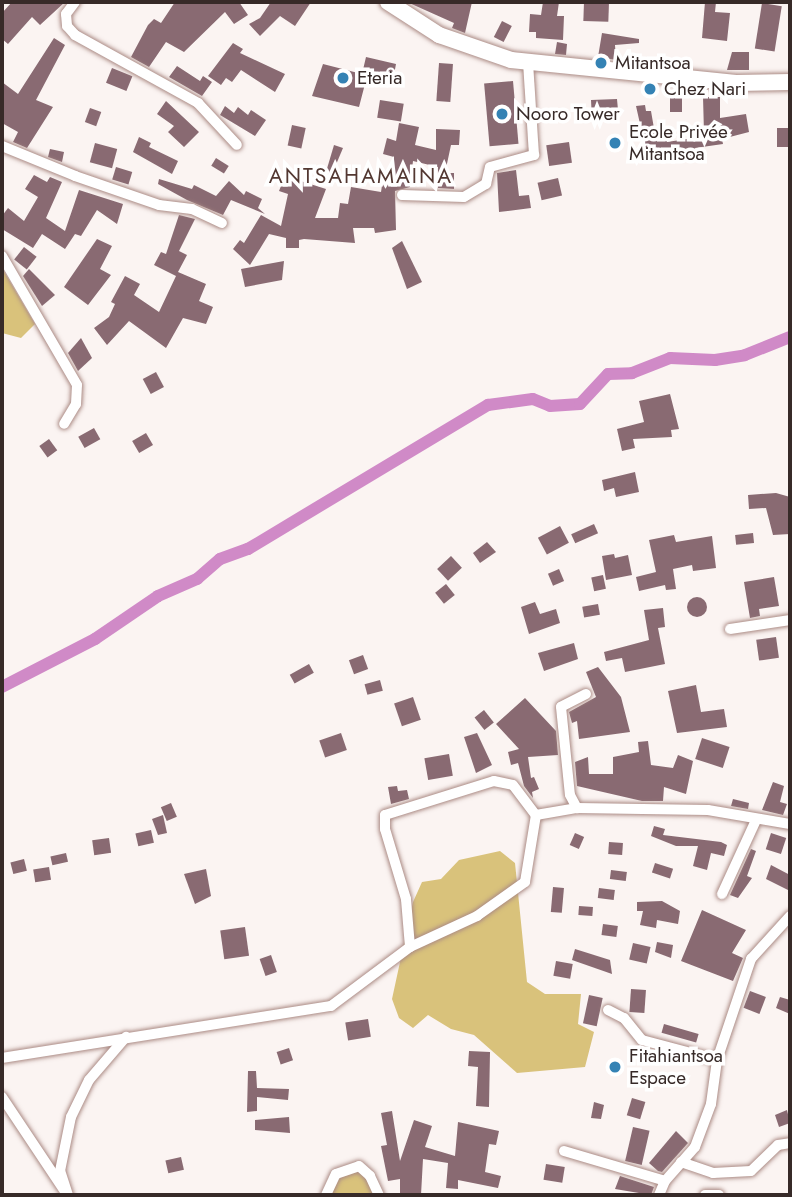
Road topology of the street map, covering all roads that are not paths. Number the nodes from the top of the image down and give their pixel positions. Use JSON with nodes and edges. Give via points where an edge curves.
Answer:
{"nodes":[{"id":1,"x":75,"y":2,"type":"edge"},
{"id":2,"x":388,"y":2,"type":"edge"},
{"id":3,"x":528,"y":62,"type":"junction"},
{"id":4,"x":790,"y":82,"type":"edge"},
{"id":5,"x":237,"y":145,"type":"dead end"},
{"id":6,"x":2,"y":146,"type":"edge"},
{"id":7,"x":402,"y":195,"type":"dead end"},
{"id":8,"x":222,"y":223,"type":"dead end"},
{"id":9,"x":2,"y":256,"type":"edge"},
{"id":10,"x":64,"y":424,"type":"dead end"},
{"id":11,"x":790,"y":620,"type":"edge"},
{"id":12,"x":730,"y":629,"type":"dead end"},
{"id":13,"x":586,"y":694,"type":"dead end"},
{"id":14,"x":577,"y":808,"type":"junction"},
{"id":15,"x":536,"y":815,"type":"junction"},
{"id":16,"x":756,"y":820,"type":"junction"},
{"id":17,"x":790,"y":824,"type":"edge"},
{"id":18,"x":722,"y":894,"type":"dead end"},
{"id":19,"x":790,"y":916,"type":"edge"},
{"id":20,"x":410,"y":947,"type":"junction"},
{"id":21,"x":608,"y":1010,"type":"dead end"},
{"id":22,"x":128,"y":1035,"type":"junction"},
{"id":23,"x":2,"y":1058,"type":"edge"},
{"id":24,"x":717,"y":1060,"type":"junction"},
{"id":25,"x":2,"y":1097,"type":"edge"},
{"id":26,"x":790,"y":1143,"type":"edge"},
{"id":27,"x":564,"y":1151,"type":"dead end"},
{"id":28,"x":681,"y":1162,"type":"junction"},
{"id":29,"x":666,"y":1181,"type":"junction"},
{"id":30,"x":68,"y":1195,"type":"edge"},
{"id":31,"x":326,"y":1195,"type":"edge"},
{"id":32,"x":379,"y":1195,"type":"edge"},
{"id":33,"x":659,"y":1195,"type":"edge"},
{"id":34,"x":705,"y":1195,"type":"edge"},
{"id":35,"x":719,"y":1195,"type":"edge"}],
"edges":[{"from":1,"to":5,"type":"street","via":[[66,14],[67,26],[75,35],[198,103]]},
{"from":2,"to":3,"type":"main road","via":[[465,47]]},
{"from":3,"to":4,"type":"main road","via":[[736,83]]},
{"from":3,"to":7,"type":"street","via":[[531,158],[490,167],[486,184],[464,197]]},
{"from":6,"to":8,"type":"street","via":[[65,173],[159,205],[192,209]]},
{"from":9,"to":10,"type":"street","via":[[77,385],[76,404]]},
{"from":11,"to":12,"type":"street"},
{"from":13,"to":14,"type":"street","via":[[561,707],[570,795]]},
{"from":14,"to":15,"type":"street"},
{"from":14,"to":16,"type":"street","via":[[708,810]]},
{"from":15,"to":20,"type":"street","via":[[525,882],[477,916]]},
{"from":15,"to":20,"type":"street","via":[[505,781],[471,785],[386,815],[385,829],[406,899]]},
{"from":16,"to":17,"type":"street"},
{"from":16,"to":18,"type":"street"},
{"from":19,"to":24,"type":"street","via":[[751,960]]},
{"from":20,"to":22,"type":"street","via":[[331,1006]]},
{"from":21,"to":24,"type":"street","via":[[624,1018],[642,1040]]},
{"from":22,"to":23,"type":"street"},
{"from":22,"to":30,"type":"street","via":[[89,1080],[71,1116],[60,1171]]},
{"from":24,"to":28,"type":"street","via":[[711,1104],[695,1147]]},
{"from":25,"to":30,"type":"street","via":[[33,1150]]},
{"from":26,"to":28,"type":"street","via":[[778,1145],[751,1171],[713,1174]]},
{"from":27,"to":29,"type":"street"},
{"from":28,"to":29,"type":"street"},
{"from":29,"to":33,"type":"street"},
{"from":31,"to":32,"type":"street","via":[[336,1174],[359,1166]]},
{"from":34,"to":35,"type":"street"}]}
